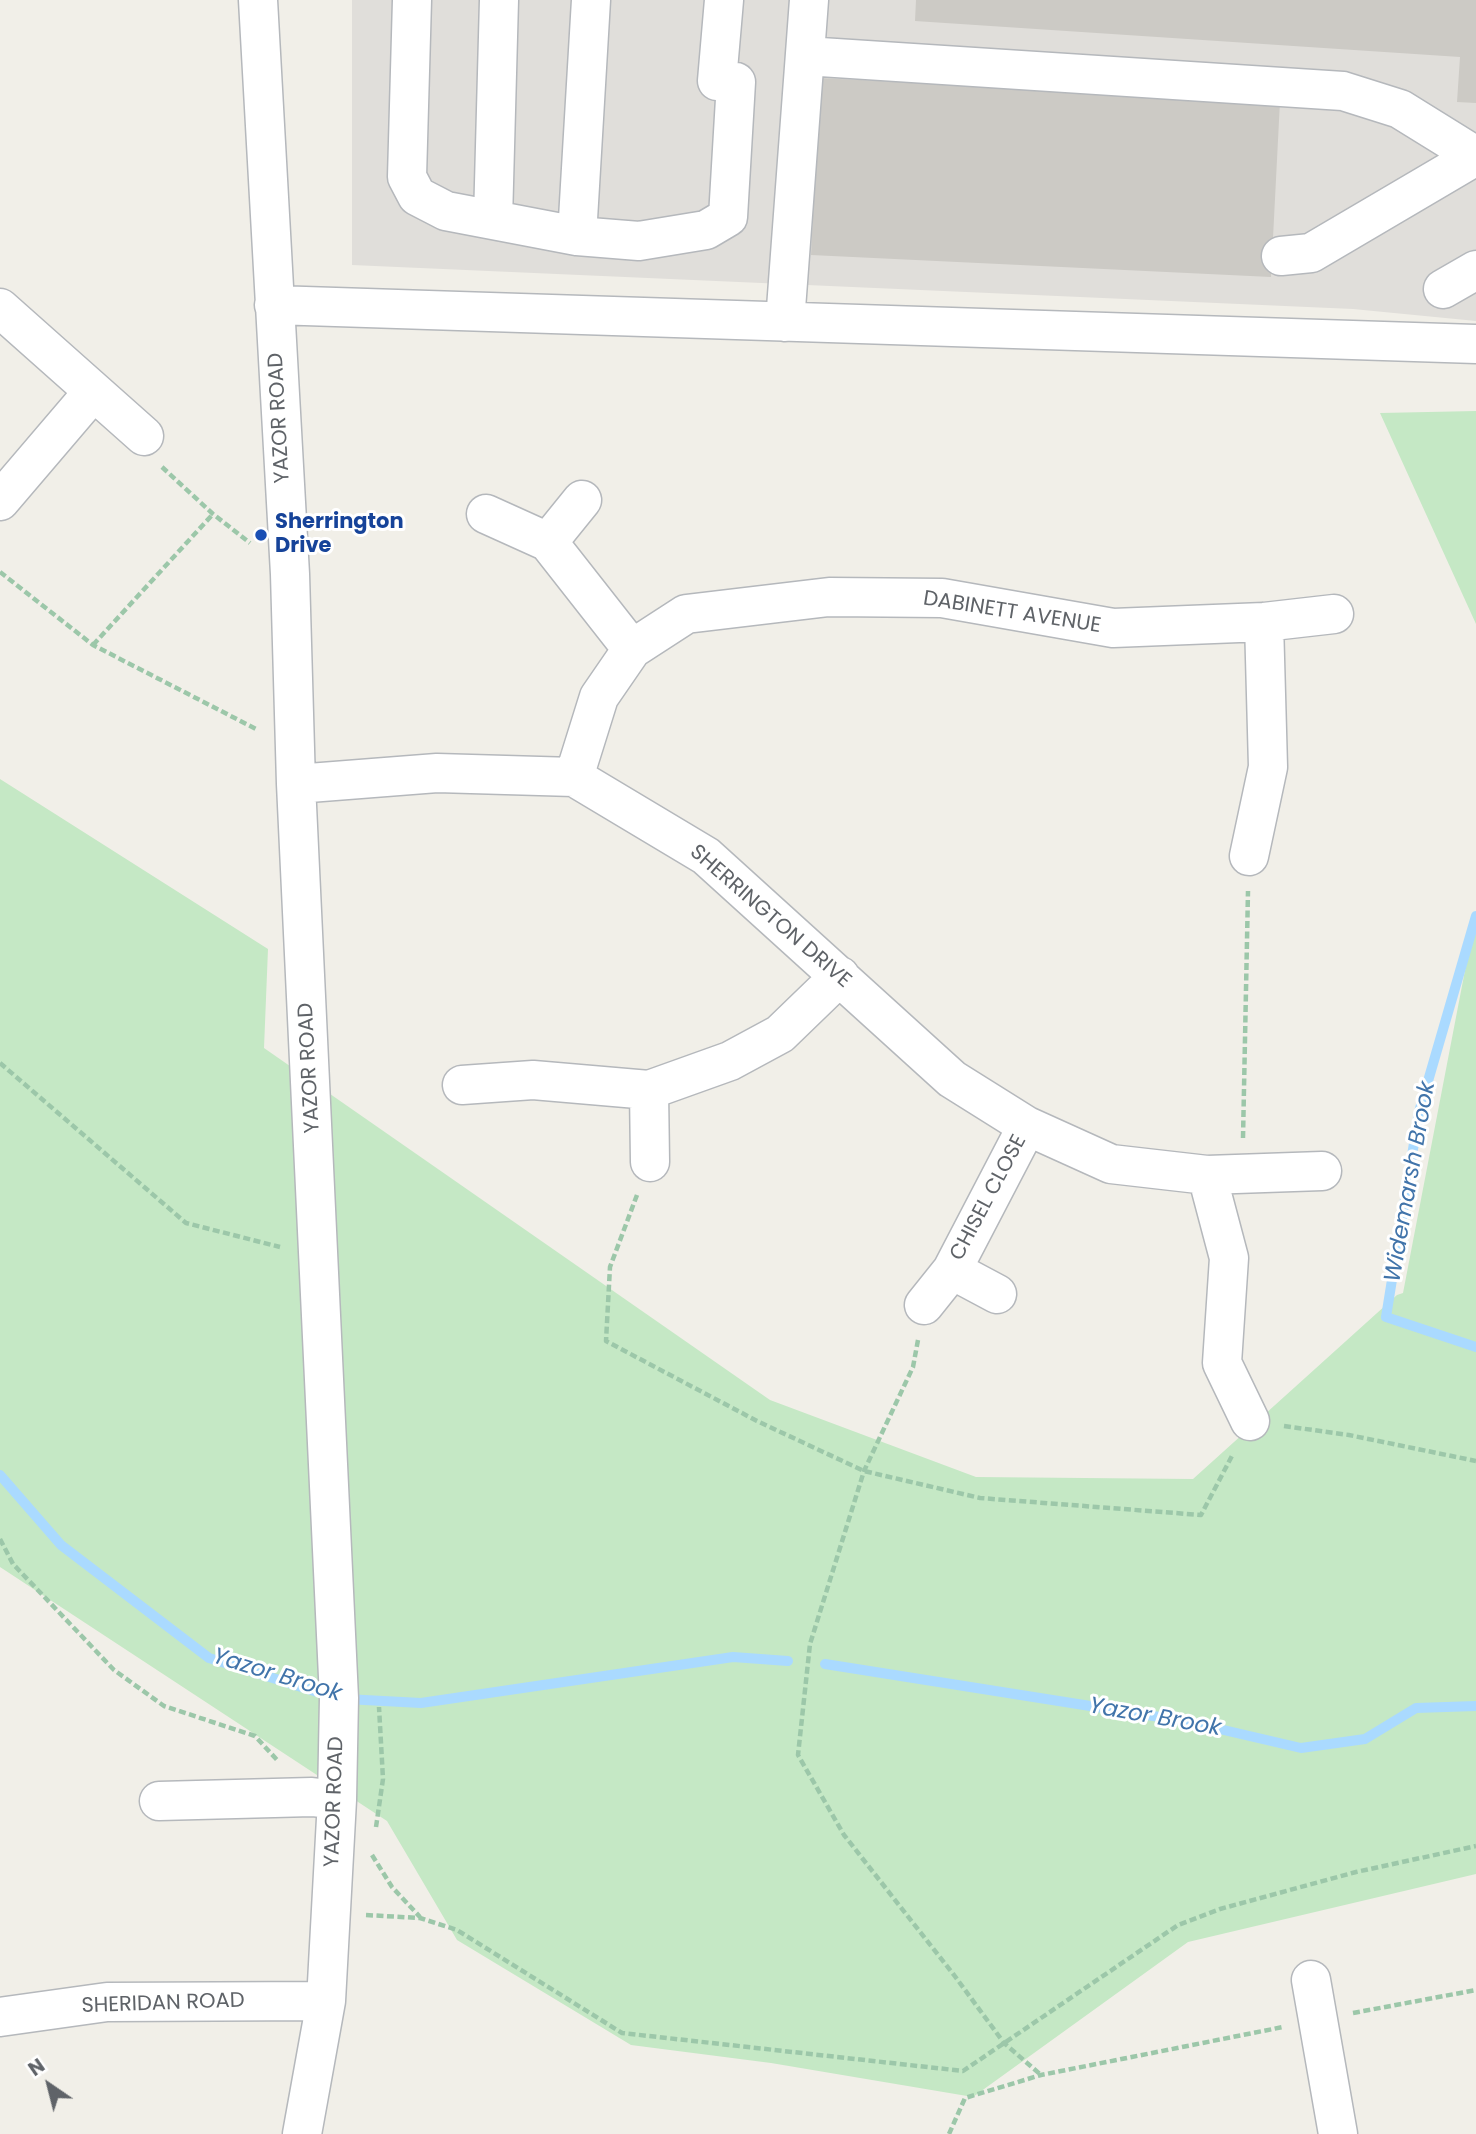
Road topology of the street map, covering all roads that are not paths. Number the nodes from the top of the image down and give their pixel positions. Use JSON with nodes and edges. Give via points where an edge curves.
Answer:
{"nodes":[{"id":1,"x":258,"y":0,"type":"edge"},
{"id":2,"x":412,"y":0,"type":"edge"},
{"id":3,"x":499,"y":0,"type":"edge"},
{"id":4,"x":591,"y":0,"type":"edge"},
{"id":5,"x":724,"y":0,"type":"edge"},
{"id":6,"x":808,"y":0,"type":"edge"},
{"id":7,"x":805,"y":56,"type":"junction"},
{"id":8,"x":1476,"y":156,"type":"edge"},
{"id":9,"x":493,"y":220,"type":"junction"},
{"id":10,"x":577,"y":236,"type":"junction"},
{"id":11,"x":1281,"y":256,"type":"dead end"},
{"id":12,"x":1476,"y":270,"type":"edge"},
{"id":13,"x":1443,"y":289,"type":"dead end"},
{"id":14,"x":274,"y":305,"type":"junction"},
{"id":15,"x":0,"y":309,"type":"edge"},
{"id":16,"x":785,"y":322,"type":"junction"},
{"id":17,"x":1476,"y":344,"type":"edge"},
{"id":18,"x":93,"y":392,"type":"junction"},
{"id":19,"x":144,"y":436,"type":"road end"},
{"id":20,"x":582,"y":500,"type":"dead end"},
{"id":21,"x":0,"y":501,"type":"edge"},
{"id":22,"x":486,"y":514,"type":"dead end"},
{"id":23,"x":548,"y":542,"type":"junction"},
{"id":24,"x":1335,"y":614,"type":"dead end"},
{"id":25,"x":1264,"y":622,"type":"junction"},
{"id":26,"x":632,"y":649,"type":"junction"},
{"id":27,"x":296,"y":769,"type":"junction"},
{"id":28,"x":574,"y":777,"type":"junction"},
{"id":29,"x":1249,"y":856,"type":"road end"},
{"id":30,"x":840,"y":976,"type":"junction"},
{"id":31,"x":462,"y":1085,"type":"dead end"},
{"id":32,"x":649,"y":1090,"type":"junction"},
{"id":33,"x":1027,"y":1126,"type":"junction"},
{"id":34,"x":650,"y":1162,"type":"road end"},
{"id":35,"x":1322,"y":1171,"type":"dead end"},
{"id":36,"x":1225,"y":1174,"type":"junction"},
{"id":37,"x":952,"y":1270,"type":"junction"},
{"id":38,"x":997,"y":1294,"type":"dead end"},
{"id":39,"x":924,"y":1305,"type":"road end"},
{"id":40,"x":1250,"y":1421,"type":"road end"},
{"id":41,"x":324,"y":1799,"type":"junction"},
{"id":42,"x":159,"y":1801,"type":"dead end"},
{"id":43,"x":1311,"y":1980,"type":"dead end"},
{"id":44,"x":326,"y":2001,"type":"junction"},
{"id":45,"x":0,"y":2017,"type":"edge"},
{"id":46,"x":302,"y":2134,"type":"edge"},
{"id":47,"x":1338,"y":2134,"type":"edge"}],
"edges":[{"from":1,"to":14,"type":"street","name":"YAZOR ROAD"},
{"from":2,"to":9,"type":"street","via":[[407,177],[417,196],[446,211]]},
{"from":3,"to":9,"type":"street"},
{"from":4,"to":10,"type":"street"},
{"from":5,"to":10,"type":"street","via":[[717,81],[736,82],[727,217],[706,230],[639,241]]},
{"from":6,"to":7,"type":"street"},
{"from":7,"to":8,"type":"street","via":[[1343,91],[1400,109]]},
{"from":7,"to":16,"type":"street"},
{"from":8,"to":11,"type":"street","via":[[1311,253]]},
{"from":9,"to":10,"type":"street"},
{"from":12,"to":13,"type":"street"},
{"from":14,"to":16,"type":"street"},
{"from":14,"to":27,"type":"street","name":"YAZOR ROAD"},
{"from":15,"to":18,"type":"street"},
{"from":16,"to":17,"type":"street"},
{"from":18,"to":19,"type":"street"},
{"from":18,"to":21,"type":"street"},
{"from":20,"to":23,"type":"street"},
{"from":22,"to":23,"type":"street"},
{"from":23,"to":26,"type":"street"},
{"from":24,"to":25,"type":"street","name":"DABINETT AVENUE"},
{"from":25,"to":26,"type":"street","name":"DABINETT AVENUE","via":[[1113,628],[942,598],[829,597],[686,614]]},
{"from":25,"to":29,"type":"street","via":[[1268,767]]},
{"from":26,"to":28,"type":"street","name":"DABINETT AVENUE","via":[[599,696]]},
{"from":27,"to":28,"type":"street","name":"SHERRINGTON DRIVE"},
{"from":27,"to":41,"type":"street","name":"YAZOR ROAD","via":[[339,1699]]},
{"from":28,"to":30,"type":"street","name":"SHERRINGTON DRIVE","via":[[706,856]]},
{"from":30,"to":32,"type":"street","via":[[780,1034],[730,1061]]},
{"from":30,"to":33,"type":"street","name":"SHERRINGTON DRIVE","via":[[952,1079]]},
{"from":31,"to":32,"type":"street","via":[[533,1080]]},
{"from":32,"to":34,"type":"street"},
{"from":33,"to":36,"type":"street","name":"SHERRINGTON DRIVE","via":[[1111,1164]]},
{"from":33,"to":37,"type":"street","name":"CHISEL CLOSE"},
{"from":35,"to":36,"type":"street","name":"SHERRINGTON DRIVE"},
{"from":36,"to":40,"type":"street","via":[[1229,1258],[1222,1363]]},
{"from":37,"to":38,"type":"street","name":"CHISEL CLOSE"},
{"from":37,"to":39,"type":"street","name":"CHISEL CLOSE"},
{"from":41,"to":42,"type":"street"},
{"from":41,"to":44,"type":"street","name":"YAZOR ROAD","via":[[330,1914]]},
{"from":43,"to":47,"type":"street"},
{"from":44,"to":45,"type":"street","name":"SHERIDAN ROAD","via":[[107,2001]]},
{"from":44,"to":46,"type":"street","name":"YAZOR ROAD"}]}
